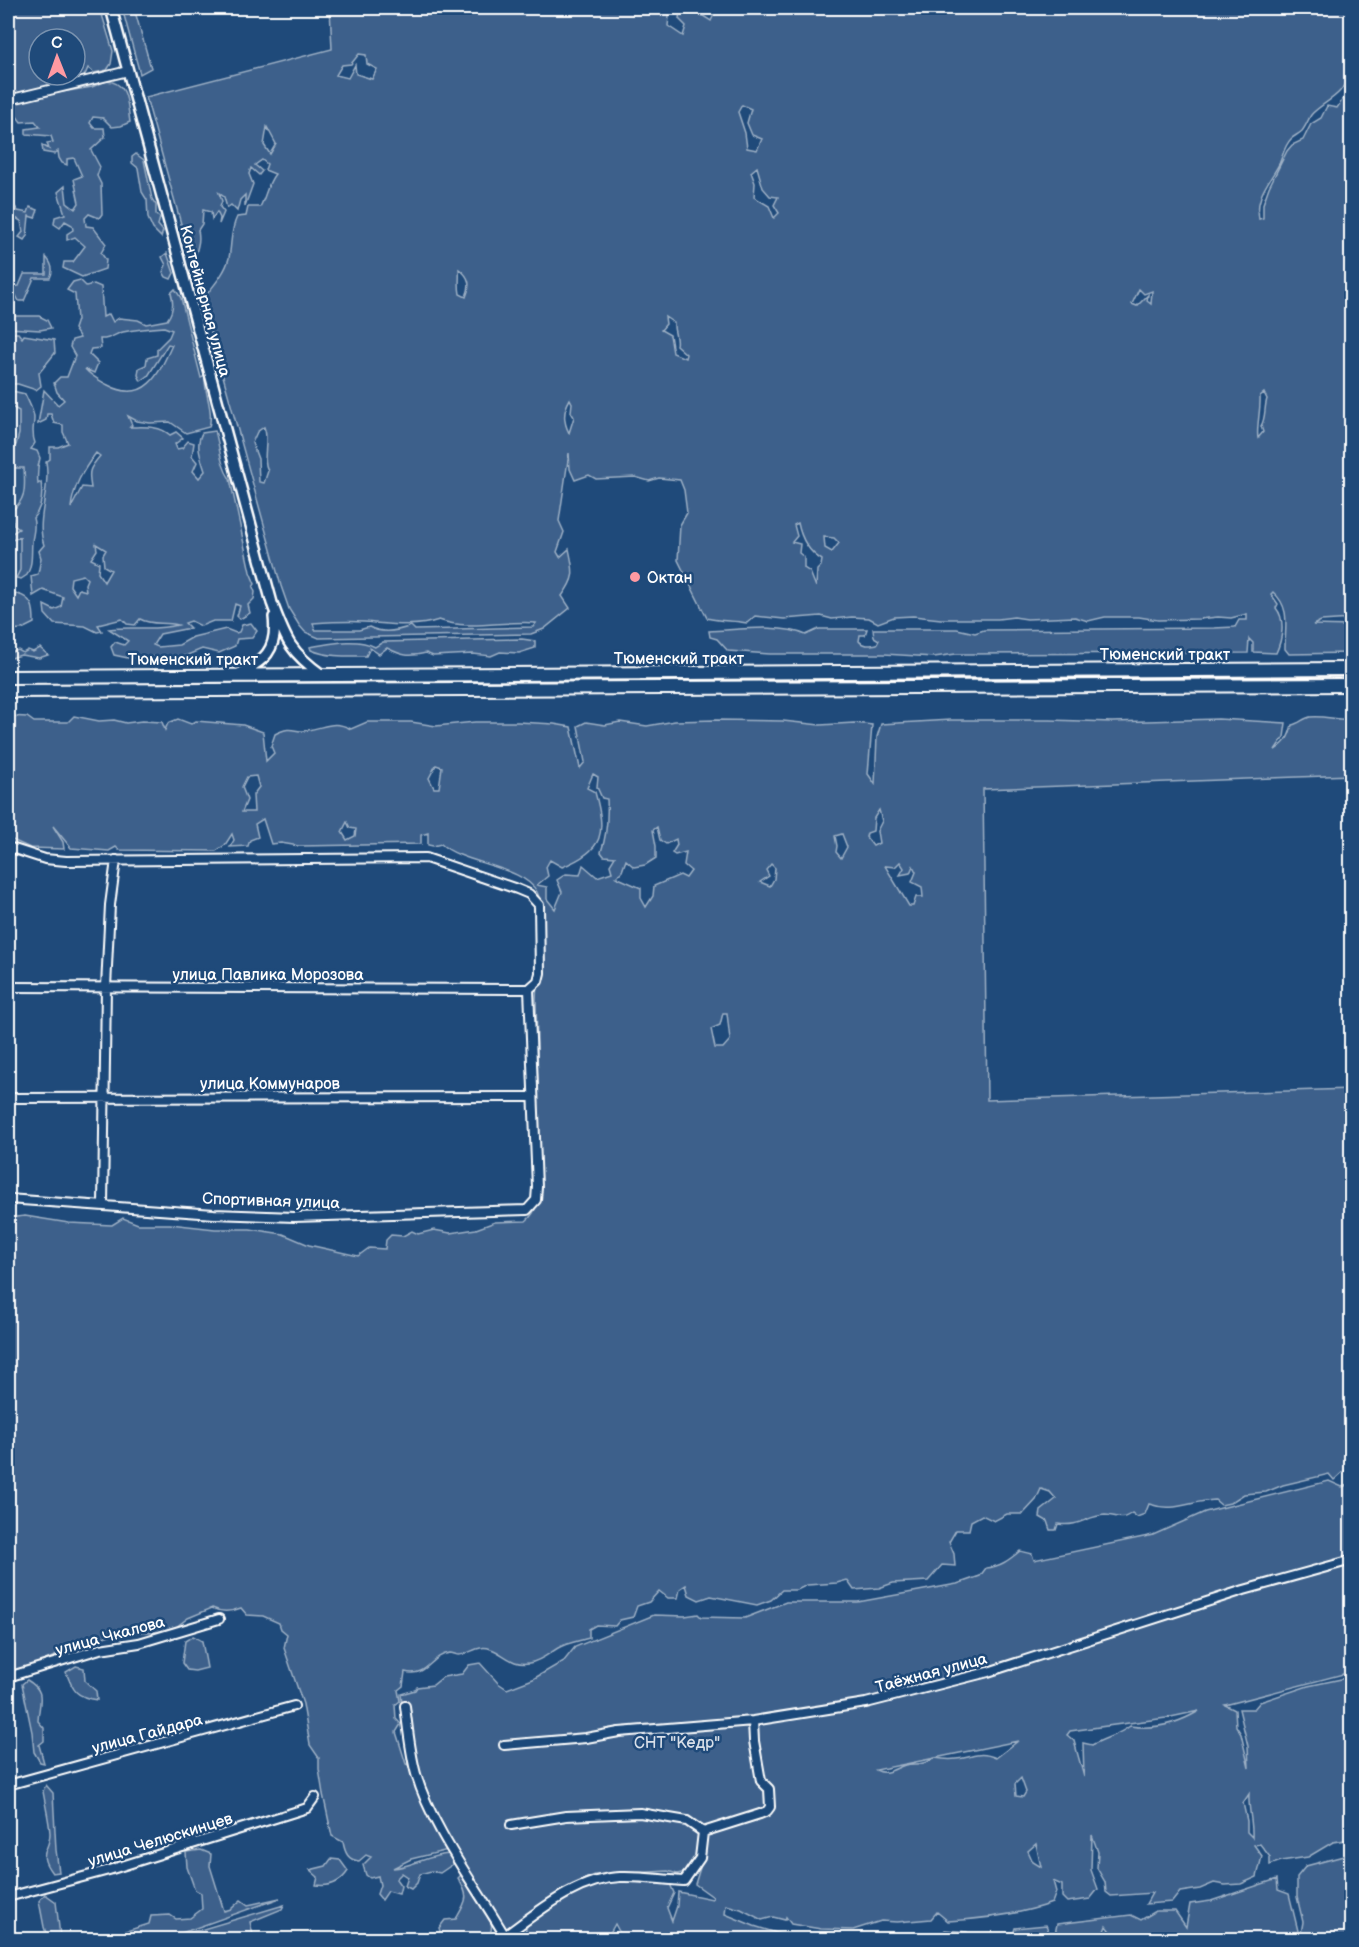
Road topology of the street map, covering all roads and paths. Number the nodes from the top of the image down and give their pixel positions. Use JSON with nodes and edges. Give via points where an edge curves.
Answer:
{"nodes":[{"id":1,"x":111,"y":8,"type":"edge"},
{"id":2,"x":128,"y":70,"type":"junction"},
{"id":3,"x":8,"y":100,"type":"edge"},
{"id":4,"x":272,"y":603,"type":"junction"},
{"id":5,"x":1352,"y":669,"type":"edge"},
{"id":6,"x":322,"y":675,"type":"junction"},
{"id":7,"x":236,"y":676,"type":"junction"},
{"id":8,"x":8,"y":677,"type":"edge"},
{"id":9,"x":1352,"y":685,"type":"edge"},
{"id":10,"x":8,"y":691,"type":"edge"},
{"id":11,"x":8,"y":847,"type":"edge"},
{"id":12,"x":116,"y":860,"type":"junction"},
{"id":13,"x":8,"y":987,"type":"edge"},
{"id":14,"x":106,"y":987,"type":"junction"},
{"id":15,"x":529,"y":989,"type":"junction"},
{"id":16,"x":106,"y":1097,"type":"junction"},
{"id":17,"x":533,"y":1097,"type":"junction"},
{"id":18,"x":8,"y":1098,"type":"edge"},
{"id":19,"x":8,"y":1199,"type":"edge"},
{"id":20,"x":103,"y":1205,"type":"junction"},
{"id":21,"x":1352,"y":1560,"type":"edge"},
{"id":22,"x":219,"y":1619,"type":"dead end"},
{"id":23,"x":8,"y":1677,"type":"edge"},
{"id":24,"x":294,"y":1706,"type":"dead end"},
{"id":25,"x":405,"y":1706,"type":"dead end"},
{"id":26,"x":753,"y":1722,"type":"junction"},
{"id":27,"x":504,"y":1745,"type":"dead end"},
{"id":28,"x":8,"y":1785,"type":"edge"},
{"id":29,"x":315,"y":1797,"type":"dead end"},
{"id":30,"x":511,"y":1825,"type":"dead end"},
{"id":31,"x":703,"y":1832,"type":"junction"},
{"id":32,"x":8,"y":1897,"type":"edge"},
{"id":33,"x":502,"y":1938,"type":"edge"}],
"edges":[{"from":1,"to":2,"type":"street","name":"Контейнерная улица"},
{"from":2,"to":3,"type":"street"},
{"from":2,"to":4,"type":"street","name":"Контейнерная улица"},
{"from":4,"to":6,"type":"street","name":"Контейнерная улица","via":[[290,646]]},
{"from":4,"to":7,"type":"street","name":"Контейнерная улица","via":[[274,636],[270,651],[254,667]]},
{"from":5,"to":6,"type":"main road","name":"Тюменский тракт"},
{"from":6,"to":7,"type":"main road","name":"Тюменский тракт"},
{"from":7,"to":8,"type":"main road","name":"Тюменский тракт"},
{"from":9,"to":10,"type":"main road","name":"Тюменский тракт"},
{"from":11,"to":12,"type":"street","via":[[45,859]]},
{"from":12,"to":14,"type":"street"},
{"from":12,"to":15,"type":"street","via":[[426,858],[450,865],[536,899],[540,973]]},
{"from":13,"to":14,"type":"street","name":"улица Павлика Морозова"},
{"from":14,"to":15,"type":"street","name":"улица Павлика Морозова"},
{"from":14,"to":16,"type":"street"},
{"from":15,"to":17,"type":"street"},
{"from":16,"to":17,"type":"street","name":"улица Коммунаров"},
{"from":16,"to":18,"type":"street","name":"улица Коммунаров"},
{"from":16,"to":20,"type":"street"},
{"from":17,"to":20,"type":"street","name":"Спортивная улица","via":[[537,1187],[536,1200],[527,1210],[294,1217]]},
{"from":19,"to":20,"type":"street","name":"Спортивная улица"},
{"from":21,"to":26,"type":"street","name":"Таёжная улица","via":[[1271,1581],[943,1684],[866,1703]]},
{"from":22,"to":23,"type":"street","name":"улица Чкалова"},
{"from":24,"to":28,"type":"street","name":"улица Гайдара"},
{"from":25,"to":33,"type":"street","via":[[411,1752],[431,1812],[495,1919]]},
{"from":26,"to":27,"type":"street","name":"Таёжная улица"},
{"from":26,"to":31,"type":"street","via":[[761,1780],[769,1789],[770,1807],[760,1814]]},
{"from":29,"to":32,"type":"street","name":"улица Челюскинцев","via":[[301,1810]]},
{"from":30,"to":31,"type":"street","via":[[566,1816],[640,1813],[687,1821]]},
{"from":31,"to":33,"type":"street","via":[[700,1858],[684,1881],[604,1878],[577,1887]]}]}
